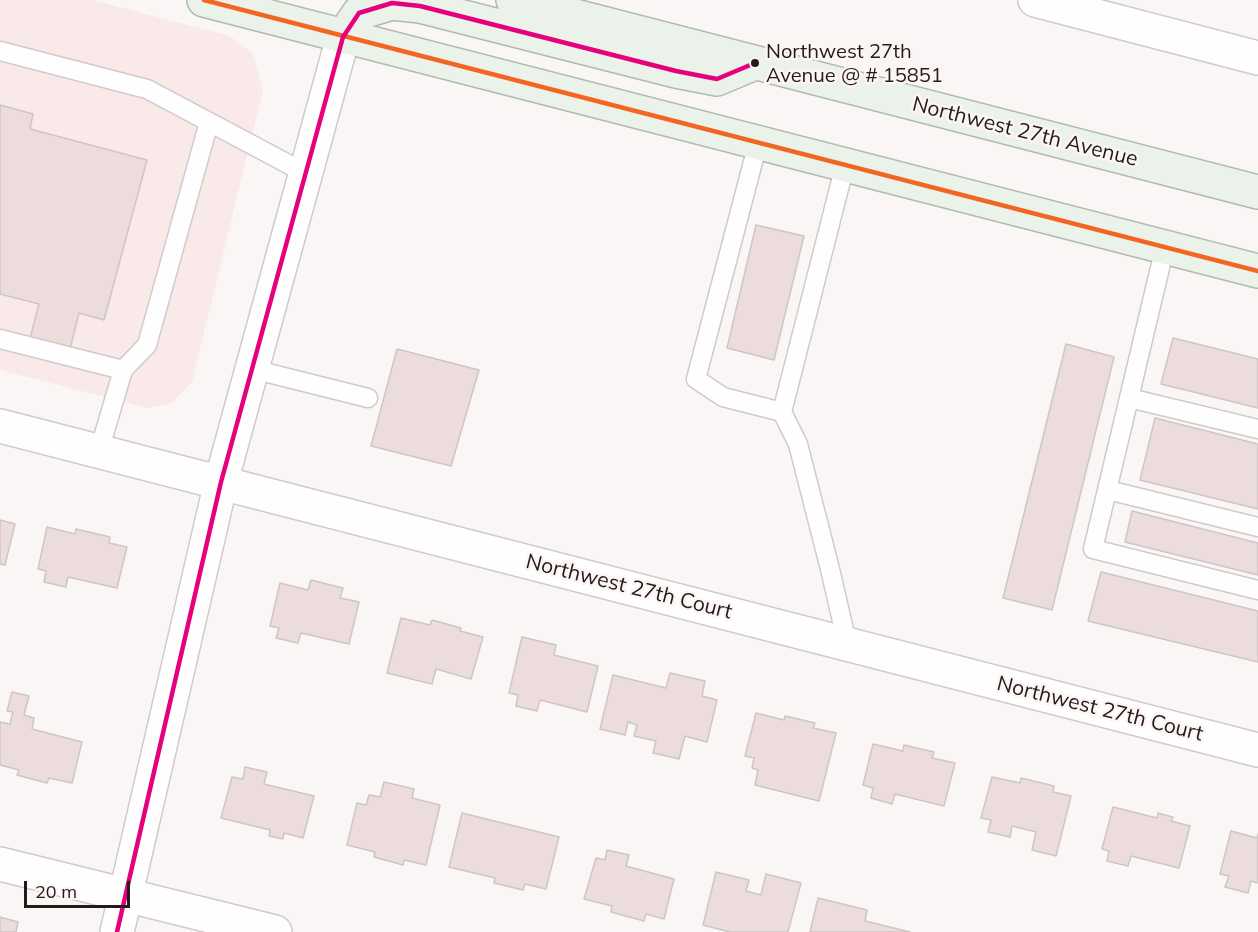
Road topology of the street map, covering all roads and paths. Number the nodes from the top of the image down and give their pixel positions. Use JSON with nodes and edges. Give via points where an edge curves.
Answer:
{"nodes":[{"id":1,"x":204,"y":0,"type":"edge"},
{"id":2,"x":513,"y":0,"type":"edge"},
{"id":3,"x":1035,"y":0,"type":"edge"},
{"id":4,"x":343,"y":37,"type":"junction"},
{"id":5,"x":0,"y":51,"type":"edge"},
{"id":6,"x":1258,"y":58,"type":"edge"},
{"id":7,"x":755,"y":63,"type":"junction"},
{"id":8,"x":209,"y":122,"type":"junction"},
{"id":9,"x":758,"y":143,"type":"junction"},
{"id":10,"x":845,"y":165,"type":"junction"},
{"id":11,"x":305,"y":173,"type":"junction"},
{"id":12,"x":1258,"y":192,"type":"edge"},
{"id":13,"x":1165,"y":247,"type":"junction"},
{"id":14,"x":1258,"y":271,"type":"edge"},
{"id":15,"x":0,"y":339,"type":"edge"},
{"id":16,"x":252,"y":369,"type":"junction"},
{"id":17,"x":123,"y":370,"type":"junction"},
{"id":18,"x":368,"y":398,"type":"dead end"},
{"id":19,"x":1129,"y":398,"type":"junction"},
{"id":20,"x":782,"y":412,"type":"junction"},
{"id":21,"x":0,"y":426,"type":"edge"},
{"id":22,"x":1258,"y":429,"type":"edge"},
{"id":23,"x":99,"y":451,"type":"junction"},
{"id":24,"x":221,"y":482,"type":"junction"},
{"id":25,"x":1108,"y":490,"type":"junction"},
{"id":26,"x":1258,"y":527,"type":"edge"},
{"id":27,"x":1258,"y":590,"type":"edge"},
{"id":28,"x":847,"y":644,"type":"junction"},
{"id":29,"x":1258,"y":750,"type":"edge"},
{"id":30,"x":0,"y":864,"type":"edge"},
{"id":31,"x":126,"y":896,"type":"junction"},
{"id":32,"x":117,"y":932,"type":"edge"},
{"id":33,"x":275,"y":932,"type":"edge"}],
"edges":[{"from":1,"to":4,"type":"main road"},
{"from":2,"to":7,"type":"main road","name":"Northwest 27th Avenue"},
{"from":3,"to":6,"type":"street"},
{"from":4,"to":7,"type":"main road","via":[[359,13],[392,3],[420,6],[717,79]]},
{"from":4,"to":9,"type":"main road"},
{"from":4,"to":11,"type":"street"},
{"from":5,"to":8,"type":"lane","via":[[147,89]]},
{"from":7,"to":12,"type":"main road","name":"Northwest 27th Avenue"},
{"from":8,"to":11,"type":"lane"},
{"from":8,"to":17,"type":"lane","via":[[147,345]]},
{"from":9,"to":10,"type":"main road"},
{"from":9,"to":20,"type":"lane","via":[[696,379],[723,397]]},
{"from":10,"to":13,"type":"main road"},
{"from":10,"to":20,"type":"lane"},
{"from":11,"to":16,"type":"street"},
{"from":13,"to":14,"type":"main road"},
{"from":13,"to":19,"type":"lane"},
{"from":15,"to":17,"type":"lane"},
{"from":16,"to":18,"type":"lane"},
{"from":16,"to":24,"type":"street"},
{"from":17,"to":23,"type":"lane"},
{"from":19,"to":22,"type":"lane"},
{"from":19,"to":25,"type":"lane"},
{"from":20,"to":28,"type":"lane","via":[[798,444]]},
{"from":21,"to":23,"type":"street","name":"Northwest 27th Court"},
{"from":23,"to":24,"type":"street","name":"Northwest 27th Court"},
{"from":24,"to":28,"type":"street","name":"Northwest 27th Court"},
{"from":24,"to":31,"type":"street"},
{"from":25,"to":26,"type":"lane"},
{"from":25,"to":27,"type":"lane","via":[[1093,549]]},
{"from":28,"to":29,"type":"street","name":"Northwest 27th Court"},
{"from":30,"to":31,"type":"street"},
{"from":31,"to":32,"type":"street"},
{"from":31,"to":33,"type":"street"}]}
